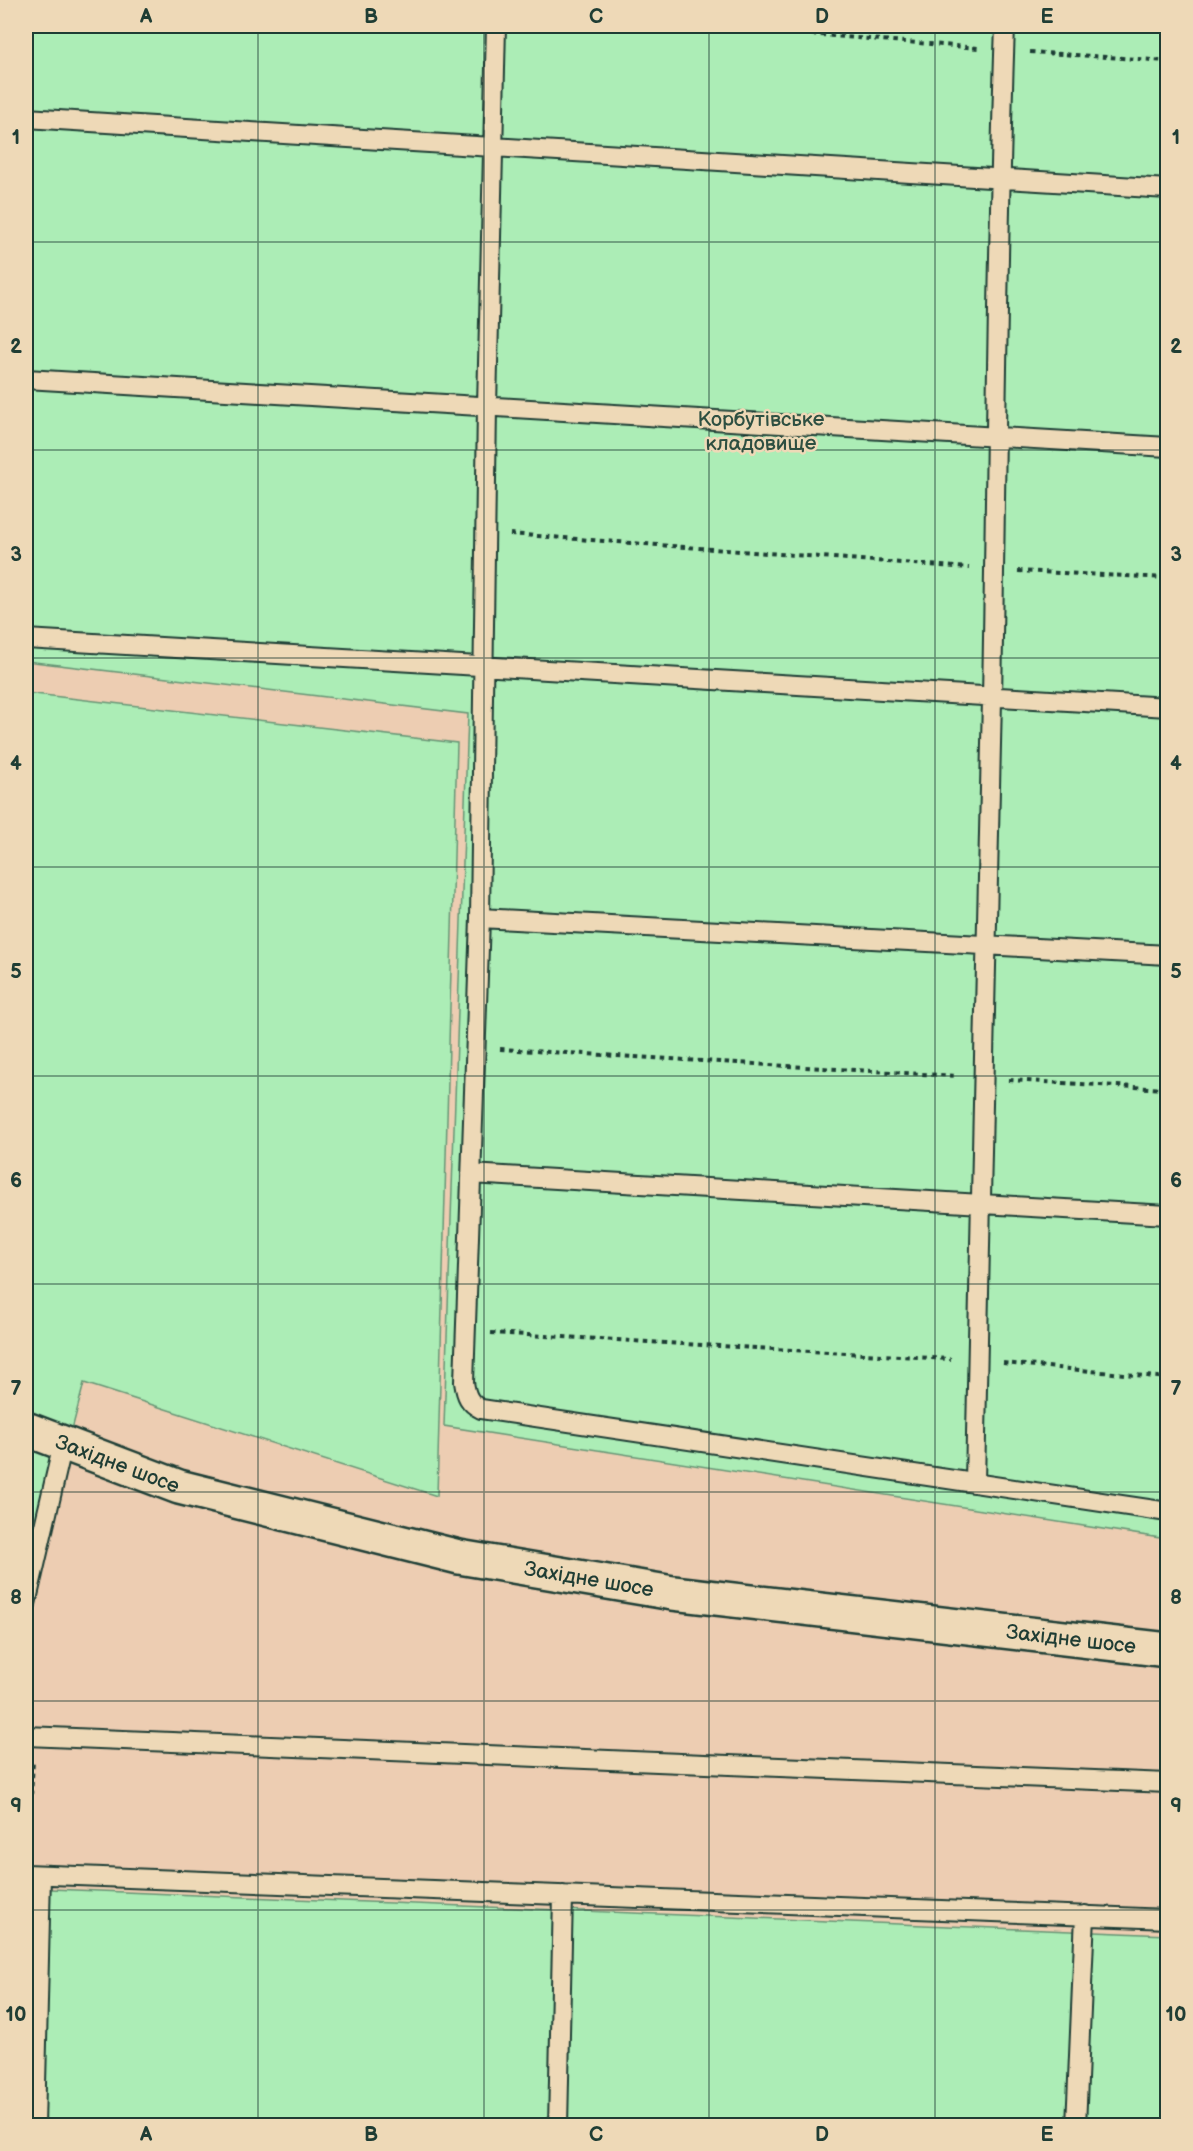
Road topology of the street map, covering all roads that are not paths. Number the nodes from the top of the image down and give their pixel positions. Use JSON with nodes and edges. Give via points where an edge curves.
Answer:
{"nodes":[{"id":1,"x":496,"y":26,"type":"edge"},
{"id":2,"x":1005,"y":26,"type":"edge"},
{"id":3,"x":26,"y":118,"type":"edge"},
{"id":4,"x":494,"y":147,"type":"junction"},
{"id":5,"x":999,"y":179,"type":"junction"},
{"id":6,"x":1167,"y":189,"type":"edge"},
{"id":7,"x":26,"y":379,"type":"edge"},
{"id":8,"x":487,"y":406,"type":"junction"},
{"id":9,"x":996,"y":437,"type":"junction"},
{"id":10,"x":1167,"y":447,"type":"edge"},
{"id":11,"x":26,"y":639,"type":"edge"},
{"id":12,"x":485,"y":665,"type":"junction"},
{"id":13,"x":992,"y":697,"type":"junction"},
{"id":14,"x":1167,"y":707,"type":"edge"},
{"id":15,"x":480,"y":918,"type":"junction"},
{"id":16,"x":986,"y":944,"type":"junction"},
{"id":17,"x":1167,"y":954,"type":"edge"},
{"id":18,"x":471,"y":1174,"type":"junction"},
{"id":19,"x":979,"y":1203,"type":"junction"},
{"id":20,"x":1167,"y":1215,"type":"edge"},
{"id":21,"x":26,"y":1429,"type":"edge"},
{"id":22,"x":63,"y":1444,"type":"junction"},
{"id":23,"x":975,"y":1482,"type":"junction"},
{"id":24,"x":1167,"y":1512,"type":"edge"},
{"id":25,"x":26,"y":1604,"type":"edge"},
{"id":26,"x":1167,"y":1650,"type":"edge"},
{"id":27,"x":30,"y":1736,"type":"edge"},
{"id":28,"x":1167,"y":1783,"type":"edge"},
{"id":29,"x":31,"y":1874,"type":"edge"},
{"id":30,"x":563,"y":1895,"type":"junction"},
{"id":31,"x":1085,"y":1916,"type":"junction"},
{"id":32,"x":1167,"y":1919,"type":"edge"},
{"id":33,"x":35,"y":2126,"type":"edge"},
{"id":34,"x":558,"y":2126,"type":"edge"},
{"id":35,"x":1076,"y":2126,"type":"edge"}],
"edges":[{"from":1,"to":4,"type":"lane"},
{"from":2,"to":5,"type":"lane"},
{"from":3,"to":4,"type":"lane"},
{"from":4,"to":5,"type":"lane"},
{"from":4,"to":8,"type":"lane"},
{"from":5,"to":6,"type":"lane"},
{"from":5,"to":9,"type":"lane"},
{"from":7,"to":8,"type":"lane"},
{"from":8,"to":9,"type":"lane"},
{"from":8,"to":12,"type":"lane"},
{"from":9,"to":10,"type":"lane"},
{"from":9,"to":13,"type":"lane"},
{"from":11,"to":12,"type":"lane"},
{"from":12,"to":13,"type":"lane"},
{"from":12,"to":15,"type":"lane"},
{"from":13,"to":14,"type":"lane"},
{"from":13,"to":16,"type":"lane"},
{"from":15,"to":16,"type":"lane"},
{"from":15,"to":18,"type":"lane"},
{"from":16,"to":17,"type":"lane"},
{"from":16,"to":19,"type":"lane"},
{"from":18,"to":19,"type":"lane"},
{"from":18,"to":23,"type":"lane","via":[[464,1382],[472,1404],[481,1409]]},
{"from":19,"to":20,"type":"lane"},
{"from":19,"to":23,"type":"lane"},
{"from":21,"to":22,"type":"main road","name":"Західне шосе"},
{"from":22,"to":25,"type":"lane"},
{"from":22,"to":26,"type":"main road","name":"Західне шосе","via":[[179,1487],[459,1557],[673,1593]]},
{"from":23,"to":24,"type":"lane"},
{"from":27,"to":28,"type":"lane"},
{"from":29,"to":30,"type":"lane"},
{"from":29,"to":33,"type":"lane"},
{"from":30,"to":31,"type":"lane"},
{"from":30,"to":34,"type":"lane"},
{"from":31,"to":32,"type":"lane"},
{"from":31,"to":35,"type":"lane"}]}
